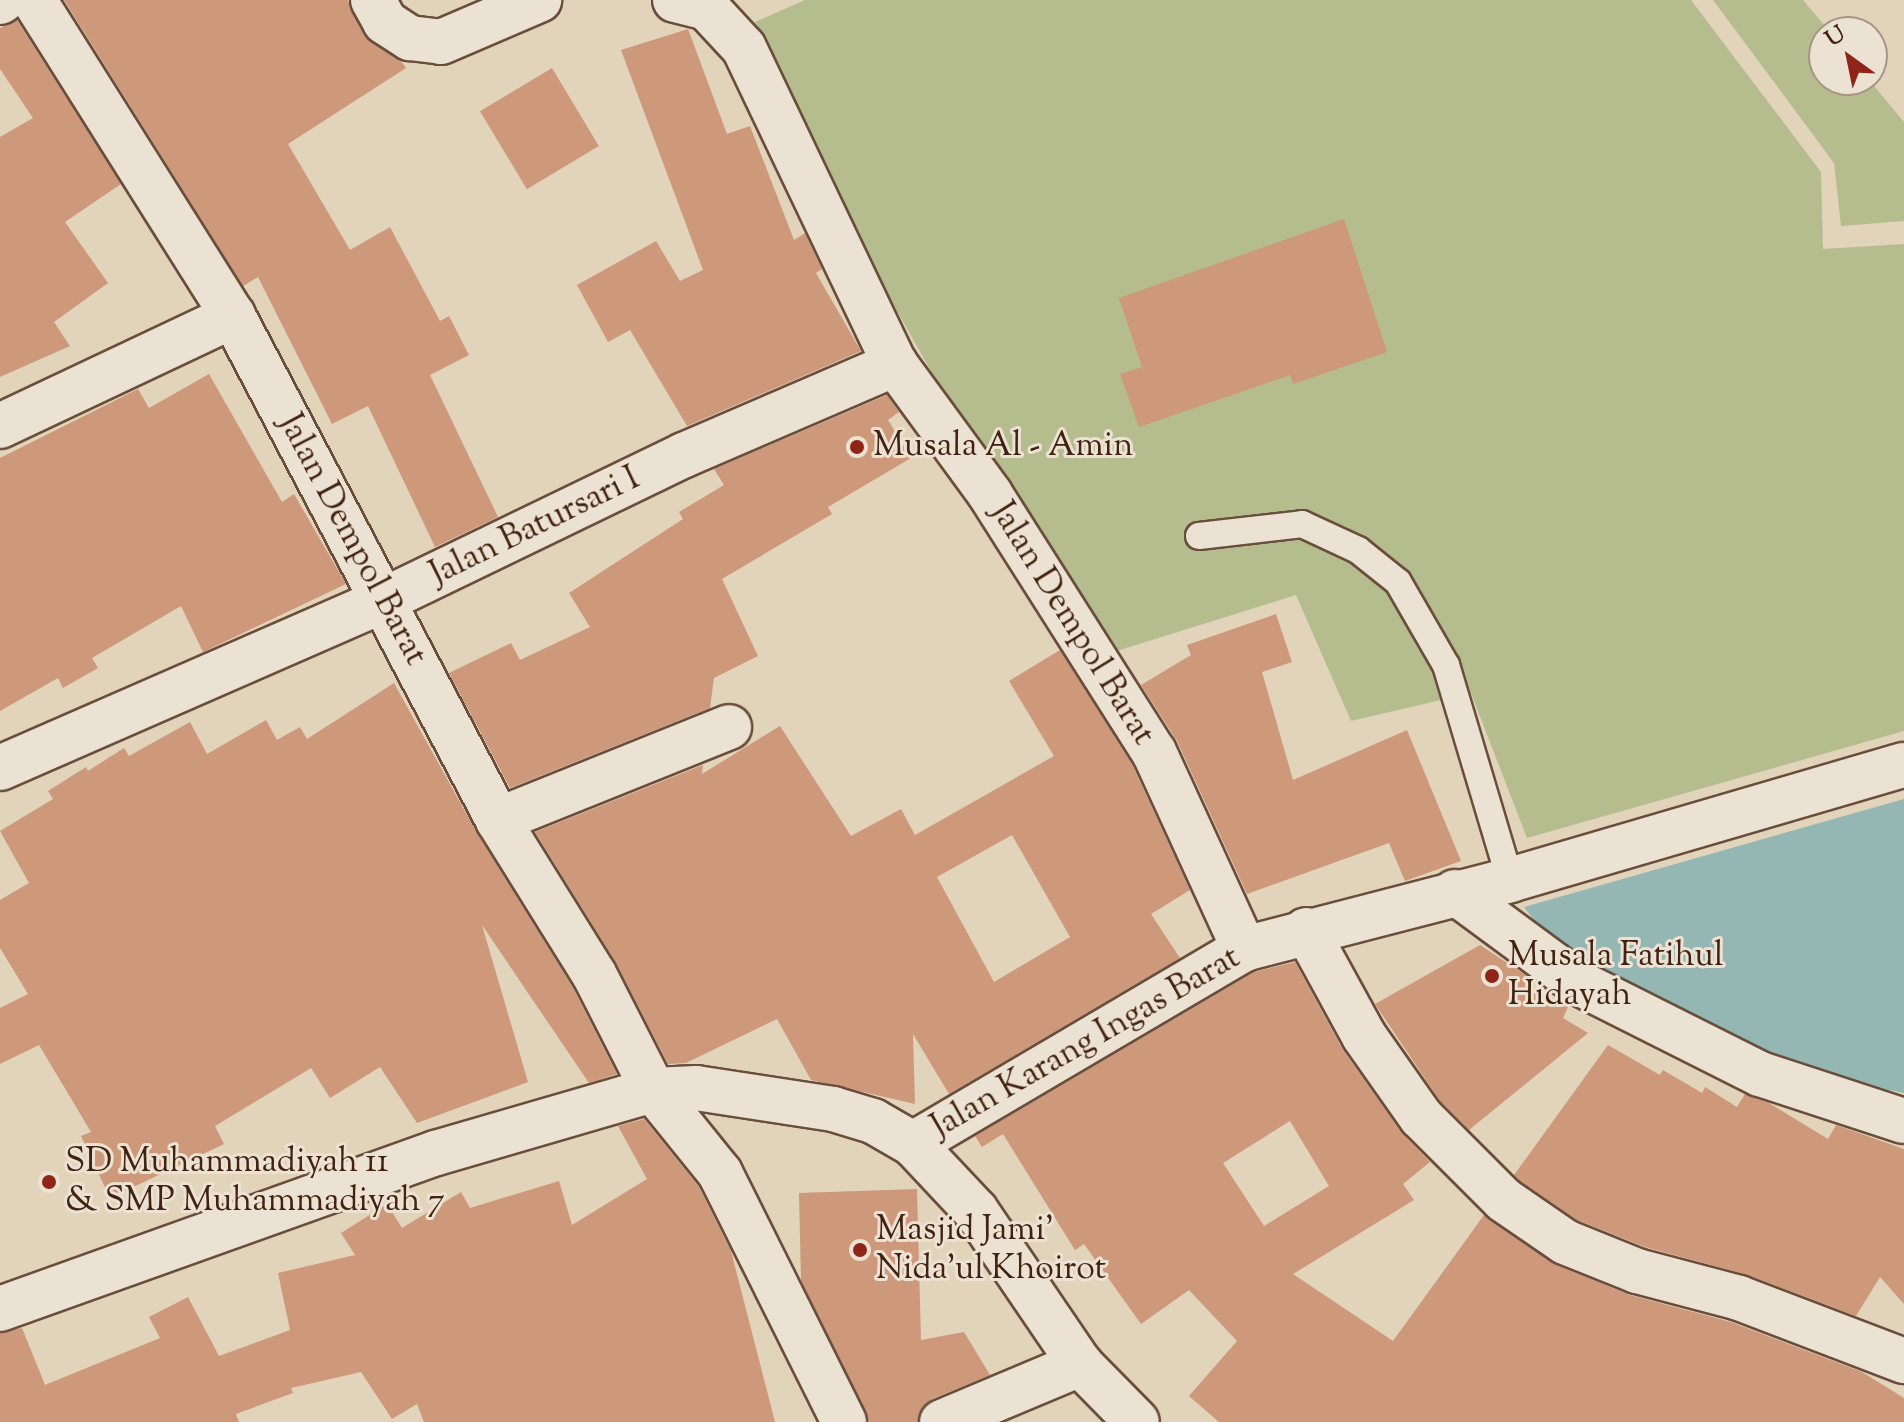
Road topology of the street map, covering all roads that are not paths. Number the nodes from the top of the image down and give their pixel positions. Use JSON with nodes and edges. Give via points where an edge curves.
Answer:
{"nodes":[{"id":1,"x":34,"y":0,"type":"edge"},
{"id":2,"x":373,"y":0,"type":"edge"},
{"id":3,"x":539,"y":0,"type":"edge"},
{"id":4,"x":675,"y":0,"type":"edge"},
{"id":5,"x":233,"y":316,"type":"junction"},
{"id":6,"x":895,"y":364,"type":"junction"},
{"id":7,"x":0,"y":426,"type":"edge"},
{"id":8,"x":1199,"y":536,"type":"dead end"},
{"id":9,"x":384,"y":600,"type":"junction"},
{"id":10,"x":729,"y":727,"type":"dead end"},
{"id":11,"x":1904,"y":765,"type":"edge"},
{"id":12,"x":0,"y":768,"type":"edge"},
{"id":13,"x":498,"y":820,"type":"junction"},
{"id":14,"x":1510,"y":880,"type":"junction"},
{"id":15,"x":1455,"y":892,"type":"junction"},
{"id":16,"x":1306,"y":930,"type":"junction"},
{"id":17,"x":1244,"y":949,"type":"junction"},
{"id":18,"x":653,"y":1090,"type":"junction"},
{"id":19,"x":1904,"y":1121,"type":"edge"},
{"id":20,"x":913,"y":1144,"type":"junction"},
{"id":21,"x":0,"y":1309,"type":"edge"},
{"id":22,"x":1904,"y":1361,"type":"edge"},
{"id":23,"x":1080,"y":1364,"type":"junction"},
{"id":24,"x":844,"y":1422,"type":"edge"},
{"id":25,"x":942,"y":1422,"type":"edge"},
{"id":26,"x":1137,"y":1422,"type":"edge"}],
"edges":[{"from":1,"to":5,"type":"street","name":"Jalan Dempol Barat"},
{"from":2,"to":3,"type":"street","via":[[385,22],[410,38],[441,42]]},
{"from":4,"to":6,"type":"street","name":"Jalan Dempol Barat","via":[[707,8],[744,48]]},
{"from":5,"to":7,"type":"street"},
{"from":5,"to":9,"type":"street","name":"Jalan Dempol Barat"},
{"from":6,"to":9,"type":"street","name":"Jalan Batursari I","via":[[684,455]]},
{"from":6,"to":17,"type":"street","name":"Jalan Dempol Barat","via":[[990,494],[1154,752]]},
{"from":8,"to":14,"type":"lane","via":[[1302,524],[1358,550],[1398,582],[1446,665]]},
{"from":9,"to":12,"type":"street","name":"Jalan Batursari I"},
{"from":9,"to":13,"type":"street","name":"Jalan Dempol Barat"},
{"from":10,"to":13,"type":"street"},
{"from":11,"to":14,"type":"street","name":"Jalan Karang Ingas Barat"},
{"from":13,"to":18,"type":"street","name":"Jalan Dempol Barat","via":[[594,974]]},
{"from":14,"to":15,"type":"street","name":"Jalan Karang Ingas Barat"},
{"from":15,"to":16,"type":"street","name":"Jalan Karang Ingas Barat"},
{"from":15,"to":19,"type":"street","via":[[1591,989],[1760,1074]]},
{"from":16,"to":17,"type":"street","name":"Jalan Karang Ingas Barat"},
{"from":16,"to":22,"type":"street","via":[[1364,1036],[1421,1117],[1504,1200],[1565,1242],[1637,1271],[1739,1298]]},
{"from":17,"to":20,"type":"street","name":"Jalan Karang Ingas Barat"},
{"from":18,"to":20,"type":"street","via":[[696,1088],[833,1109],[873,1121]]},
{"from":18,"to":21,"type":"street","via":[[436,1153]]},
{"from":18,"to":24,"type":"street","name":"Jalan Dempol Barat","via":[[720,1173]]},
{"from":20,"to":23,"type":"street","via":[[976,1211]]},
{"from":23,"to":25,"type":"street"},
{"from":23,"to":26,"type":"street"}]}
